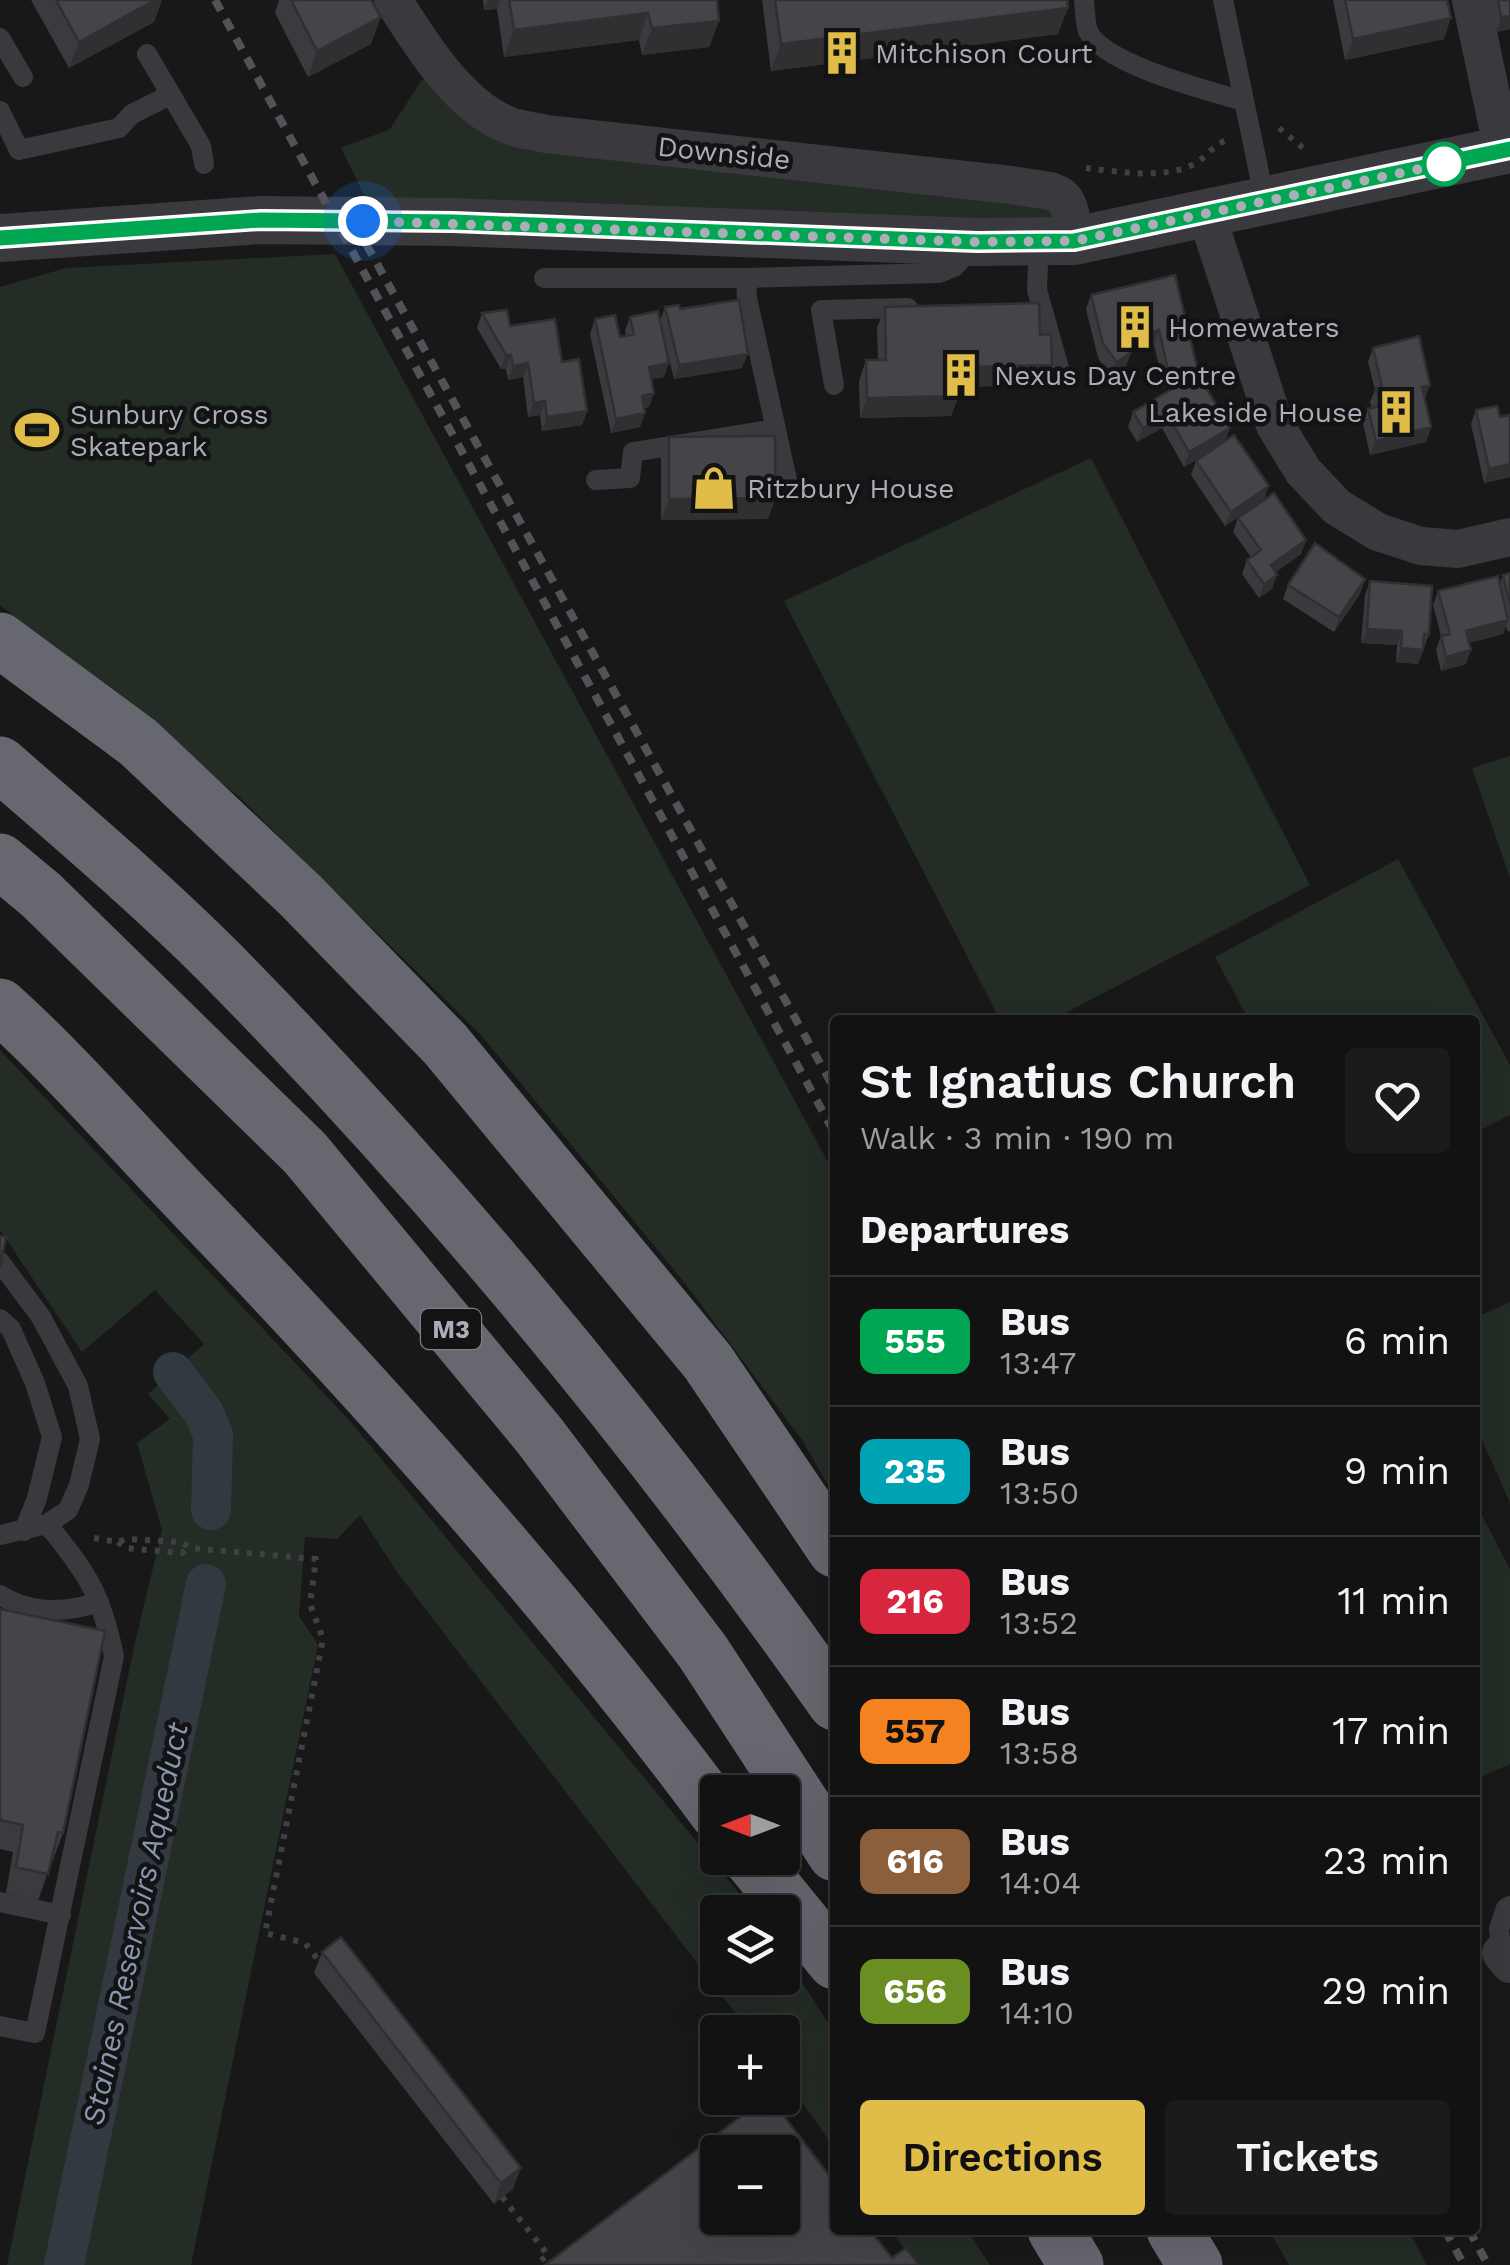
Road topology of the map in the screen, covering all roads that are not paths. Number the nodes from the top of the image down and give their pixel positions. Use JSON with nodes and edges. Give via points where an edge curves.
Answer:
{"nodes":[{"id":1,"x":393,"y":0,"type":"edge"},
{"id":2,"x":1084,"y":0,"type":"edge"},
{"id":3,"x":1223,"y":0,"type":"edge"},
{"id":4,"x":1471,"y":0,"type":"edge"},
{"id":5,"x":0,"y":38,"type":"edge"},
{"id":6,"x":147,"y":54,"type":"dead end"},
{"id":7,"x":23,"y":78,"type":"dead end"},
{"id":8,"x":170,"y":95,"type":"junction"},
{"id":9,"x":1243,"y":101,"type":"junction"},
{"id":10,"x":0,"y":111,"type":"edge"},
{"id":11,"x":1506,"y":150,"type":"edge"},
{"id":12,"x":204,"y":164,"type":"dead end"},
{"id":13,"x":1266,"y":202,"type":"junction"},
{"id":14,"x":1207,"y":216,"type":"junction"},
{"id":15,"x":0,"y":238,"type":"edge"},
{"id":16,"x":1056,"y":241,"type":"junction"},
{"id":17,"x":977,"y":242,"type":"junction"},
{"id":18,"x":544,"y":278,"type":"dead end"},
{"id":19,"x":746,"y":278,"type":"junction"},
{"id":20,"x":931,"y":307,"type":"edge"},
{"id":21,"x":1059,"y":368,"type":"dead end"},
{"id":22,"x":834,"y":384,"type":"dead end"},
{"id":23,"x":776,"y":428,"type":"junction"},
{"id":24,"x":596,"y":480,"type":"dead end"},
{"id":25,"x":788,"y":489,"type":"dead end"},
{"id":26,"x":1510,"y":537,"type":"edge"},
{"id":27,"x":0,"y":640,"type":"edge"},
{"id":28,"x":0,"y":764,"type":"edge"},
{"id":29,"x":0,"y":861,"type":"edge"},
{"id":30,"x":0,"y":1006,"type":"edge"},
{"id":31,"x":0,"y":1262,"type":"edge"},
{"id":32,"x":0,"y":1318,"type":"edge"},
{"id":33,"x":47,"y":1524,"type":"junction"},
{"id":34,"x":24,"y":1531,"type":"junction"},
{"id":35,"x":0,"y":1535,"type":"edge"},
{"id":36,"x":830,"y":1543,"type":"edge"},
{"id":37,"x":0,"y":1596,"type":"edge"},
{"id":38,"x":99,"y":1602,"type":"junction"},
{"id":39,"x":830,"y":1696,"type":"edge"},
{"id":40,"x":700,"y":1790,"type":"edge"},
{"id":41,"x":830,"y":1846,"type":"edge"},
{"id":42,"x":764,"y":1875,"type":"edge"},
{"id":43,"x":0,"y":1902,"type":"edge"},
{"id":44,"x":1510,"y":1906,"type":"edge"},
{"id":45,"x":61,"y":1915,"type":"junction"},
{"id":46,"x":830,"y":1956,"type":"edge"},
{"id":47,"x":1506,"y":1959,"type":"edge"},
{"id":48,"x":0,"y":2026,"type":"edge"},
{"id":49,"x":1177,"y":2235,"type":"edge"},
{"id":50,"x":1219,"y":2235,"type":"edge"},
{"id":51,"x":1196,"y":2265,"type":"edge"},
{"id":52,"x":1234,"y":2265,"type":"edge"}],
"edges":[{"from":1,"to":16,"type":"street","name":"Downside","via":[[432,61],[506,125],[1060,193],[1071,206]]},
{"from":2,"to":9,"type":"lane","via":[[1089,32],[1109,51],[1140,68]]},
{"from":3,"to":9,"type":"lane"},
{"from":4,"to":11,"type":"street"},
{"from":5,"to":7,"type":"lane"},
{"from":6,"to":8,"type":"lane"},
{"from":8,"to":10,"type":"lane","via":[[132,114],[120,128],[20,150]]},
{"from":8,"to":12,"type":"lane"},
{"from":9,"to":13,"type":"lane"},
{"from":11,"to":13,"type":"street"},
{"from":13,"to":14,"type":"street"},
{"from":14,"to":16,"type":"street"},
{"from":14,"to":26,"type":"street","via":[[1275,425],[1302,471],[1338,507],[1378,532],[1421,546],[1458,549]]},
{"from":15,"to":17,"type":"street","via":[[261,220]]},
{"from":16,"to":17,"type":"street"},
{"from":16,"to":21,"type":"lane","via":[[1033,305]]},
{"from":17,"to":19,"type":"lane","via":[[954,267],[939,272]]},
{"from":18,"to":19,"type":"lane"},
{"from":19,"to":23,"type":"lane"},
{"from":20,"to":22,"type":"lane","via":[[821,310]]},
{"from":23,"to":24,"type":"lane","via":[[633,452],[630,478]]},
{"from":23,"to":25,"type":"lane"},
{"from":27,"to":36,"type":"highway","via":[[138,742],[445,1044],[708,1362]]},
{"from":28,"to":39,"type":"highway","number":"M3","via":[[216,959],[391,1145],[571,1354]]},
{"from":29,"to":41,"type":"highway","number":"M3","via":[[305,1153],[551,1450],[703,1652]]},
{"from":30,"to":40,"type":"highway","via":[[472,1505]]},
{"from":31,"to":33,"type":"lane","via":[[41,1317],[78,1386],[90,1439],[68,1510]]},
{"from":32,"to":34,"type":"lane","via":[[35,1383],[52,1438]]},
{"from":33,"to":34,"type":"lane"},
{"from":33,"to":38,"type":"lane","via":[[92,1582]]},
{"from":34,"to":35,"type":"lane"},
{"from":37,"to":38,"type":"lane","via":[[42,1610],[72,1611]]},
{"from":38,"to":45,"type":"lane","via":[[114,1656]]},
{"from":42,"to":46,"type":"highway"},
{"from":43,"to":45,"type":"lane"},
{"from":44,"to":47,"type":"lane","via":[[1499,1929]]},
{"from":45,"to":48,"type":"lane","via":[[35,2033]]},
{"from":49,"to":51,"type":"highway"},
{"from":50,"to":52,"type":"highway"}]}
